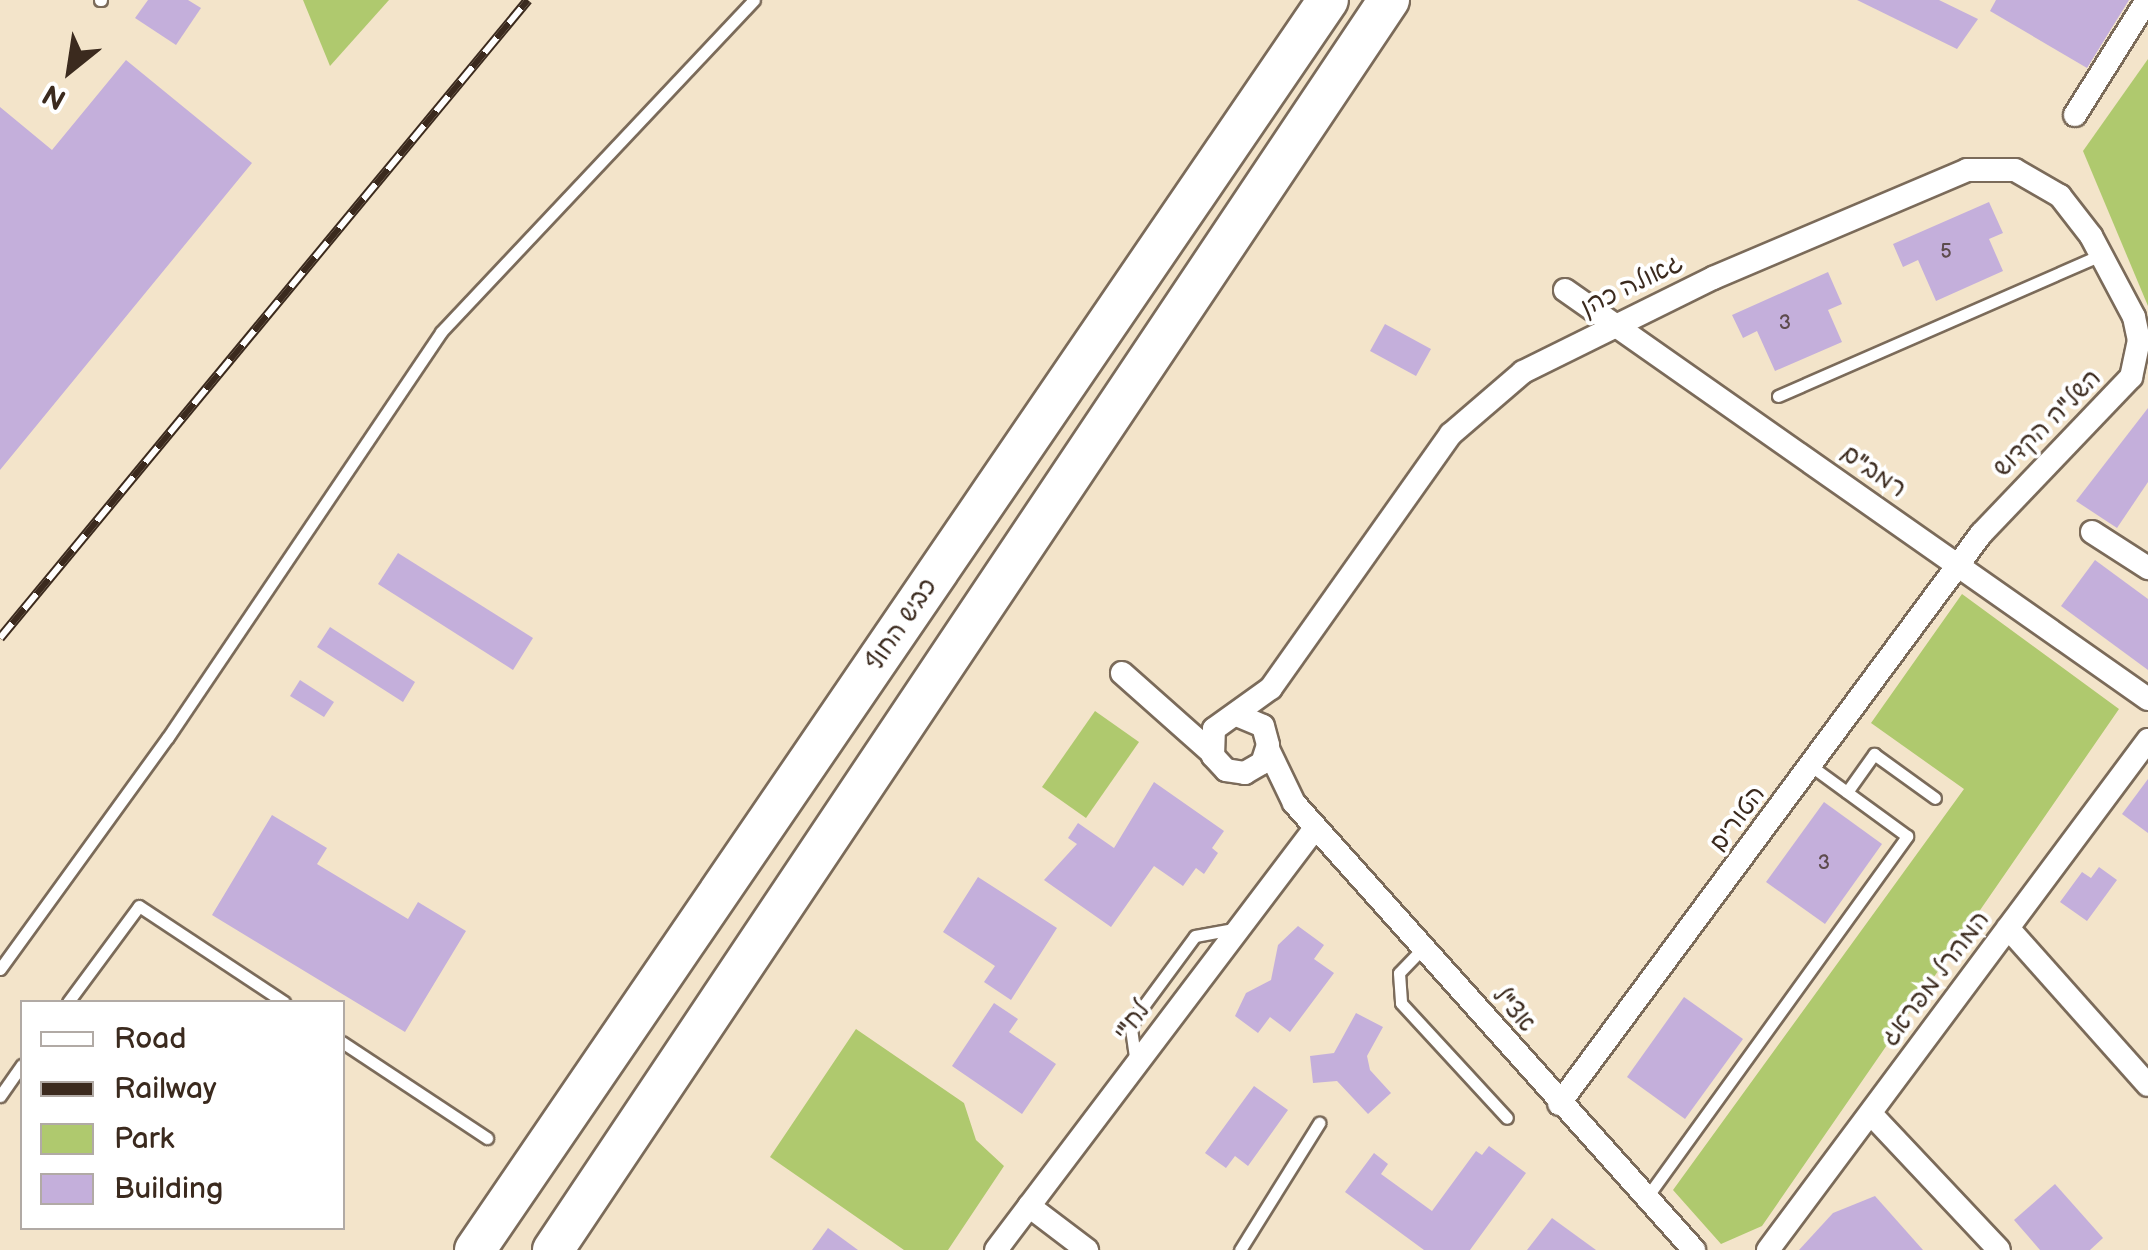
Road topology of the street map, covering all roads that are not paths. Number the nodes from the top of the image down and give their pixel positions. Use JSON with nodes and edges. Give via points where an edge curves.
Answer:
{"nodes":[{"id":1,"x":754,"y":0,"type":"edge"},
{"id":2,"x":1328,"y":0,"type":"edge"},
{"id":3,"x":1389,"y":0,"type":"edge"},
{"id":4,"x":2147,"y":0,"type":"edge"},
{"id":5,"x":2075,"y":115,"type":"dead end"},
{"id":6,"x":2102,"y":254,"type":"junction"},
{"id":7,"x":1565,"y":290,"type":"dead end"},
{"id":8,"x":1615,"y":325,"type":"junction"},
{"id":9,"x":1778,"y":396,"type":"dead end"},
{"id":10,"x":2092,"y":532,"type":"dead end"},
{"id":11,"x":2145,"y":560,"type":"edge"},
{"id":12,"x":1960,"y":567,"type":"junction"},
{"id":13,"x":1122,"y":673,"type":"dead end"},
{"id":14,"x":1281,"y":674,"type":"junction"},
{"id":15,"x":2148,"y":699,"type":"edge"},
{"id":16,"x":1229,"y":718,"type":"junction"},
{"id":17,"x":1176,"y":724,"type":"junction"},
{"id":18,"x":2148,"y":740,"type":"edge"},
{"id":19,"x":1267,"y":742,"type":"junction"},
{"id":20,"x":1211,"y":752,"type":"junction"},
{"id":21,"x":1811,"y":766,"type":"junction"},
{"id":22,"x":1235,"y":773,"type":"junction"},
{"id":23,"x":1846,"y":792,"type":"junction"},
{"id":24,"x":1935,"y":798,"type":"dead end"},
{"id":25,"x":1294,"y":803,"type":"junction"},
{"id":26,"x":1315,"y":828,"type":"junction"},
{"id":27,"x":2008,"y":928,"type":"junction"},
{"id":28,"x":1422,"y":949,"type":"junction"},
{"id":29,"x":0,"y":968,"type":"edge"},
{"id":30,"x":69,"y":1000,"type":"edge"},
{"id":31,"x":281,"y":1000,"type":"edge"},
{"id":32,"x":345,"y":1044,"type":"edge"},
{"id":33,"x":20,"y":1068,"type":"edge"},
{"id":34,"x":2148,"y":1085,"type":"edge"},
{"id":35,"x":0,"y":1096,"type":"edge"},
{"id":36,"x":1559,"y":1104,"type":"junction"},
{"id":37,"x":1872,"y":1115,"type":"junction"},
{"id":38,"x":1507,"y":1118,"type":"dead end"},
{"id":39,"x":1319,"y":1123,"type":"dead end"},
{"id":40,"x":486,"y":1138,"type":"dead end"},
{"id":41,"x":1645,"y":1200,"type":"junction"},
{"id":42,"x":1028,"y":1206,"type":"junction"},
{"id":43,"x":475,"y":1250,"type":"edge"},
{"id":44,"x":553,"y":1250,"type":"edge"},
{"id":45,"x":996,"y":1250,"type":"edge"},
{"id":46,"x":1088,"y":1250,"type":"edge"},
{"id":47,"x":1240,"y":1250,"type":"edge"},
{"id":48,"x":1694,"y":1250,"type":"edge"},
{"id":49,"x":1768,"y":1250,"type":"edge"},
{"id":50,"x":2000,"y":1250,"type":"edge"}],
"edges":[{"from":1,"to":29,"type":"lane","via":[[441,332],[168,738]]},
{"from":2,"to":43,"type":"highway","name":"כביש החוף"},
{"from":3,"to":44,"type":"highway"},
{"from":4,"to":5,"type":"street"},
{"from":6,"to":8,"type":"street","name":"גאולה כהן","via":[[2060,196],[2016,170],[1990,166],[1967,170]]},
{"from":6,"to":9,"type":"lane"},
{"from":6,"to":12,"type":"street","name":"השל\"ה הקדוש","via":[[2136,328],[2131,377],[2000,512]]},
{"from":7,"to":8,"type":"street","name":"רמב\"ם"},
{"from":8,"to":12,"type":"street","name":"רמב\"ם"},
{"from":8,"to":14,"type":"street","name":"גאולה כהן","via":[[1523,372],[1467,416]]},
{"from":10,"to":11,"type":"street"},
{"from":12,"to":15,"type":"street","name":"רמב\"ם"},
{"from":12,"to":21,"type":"street","name":"הטורים"},
{"from":13,"to":17,"type":"street"},
{"from":14,"to":16,"type":"street","name":"גאולה כהן"},
{"from":14,"to":19,"type":"street","name":"גאולה כהן"},
{"from":16,"to":17,"type":"street"},
{"from":16,"to":19,"type":"street","via":[[1255,720]]},
{"from":16,"to":20,"type":"street"},
{"from":17,"to":20,"type":"street"},
{"from":18,"to":27,"type":"street","name":"המהרל מפראג"},
{"from":19,"to":22,"type":"street","via":[[1254,769]]},
{"from":19,"to":25,"type":"street","name":"אצ\"ל"},
{"from":20,"to":22,"type":"street"},
{"from":21,"to":23,"type":"lane"},
{"from":21,"to":36,"type":"street","name":"הטורים"},
{"from":22,"to":25,"type":"street","name":"אצ\"ל"},
{"from":23,"to":24,"type":"lane","via":[[1874,754]]},
{"from":23,"to":41,"type":"lane","via":[[1907,836]]},
{"from":25,"to":26,"type":"street","name":"אצ\"ל"},
{"from":26,"to":28,"type":"street","name":"אצ\"ל"},
{"from":26,"to":42,"type":"street","name":"לח\"י"},
{"from":27,"to":34,"type":"street"},
{"from":27,"to":37,"type":"street","name":"המהרל מפראג"},
{"from":28,"to":36,"type":"street","name":"אצ\"ל"},
{"from":28,"to":38,"type":"lane","via":[[1399,973],[1401,1003]]},
{"from":30,"to":31,"type":"lane","via":[[139,906]]},
{"from":32,"to":40,"type":"lane"},
{"from":33,"to":35,"type":"lane"},
{"from":36,"to":41,"type":"street","name":"אצ\"ל"},
{"from":37,"to":49,"type":"street","name":"המהרל מפראג"},
{"from":37,"to":50,"type":"street"},
{"from":39,"to":47,"type":"lane"},
{"from":41,"to":48,"type":"street","name":"אצ\"ל"},
{"from":42,"to":45,"type":"street","name":"לח\"י"},
{"from":42,"to":46,"type":"street"}]}
